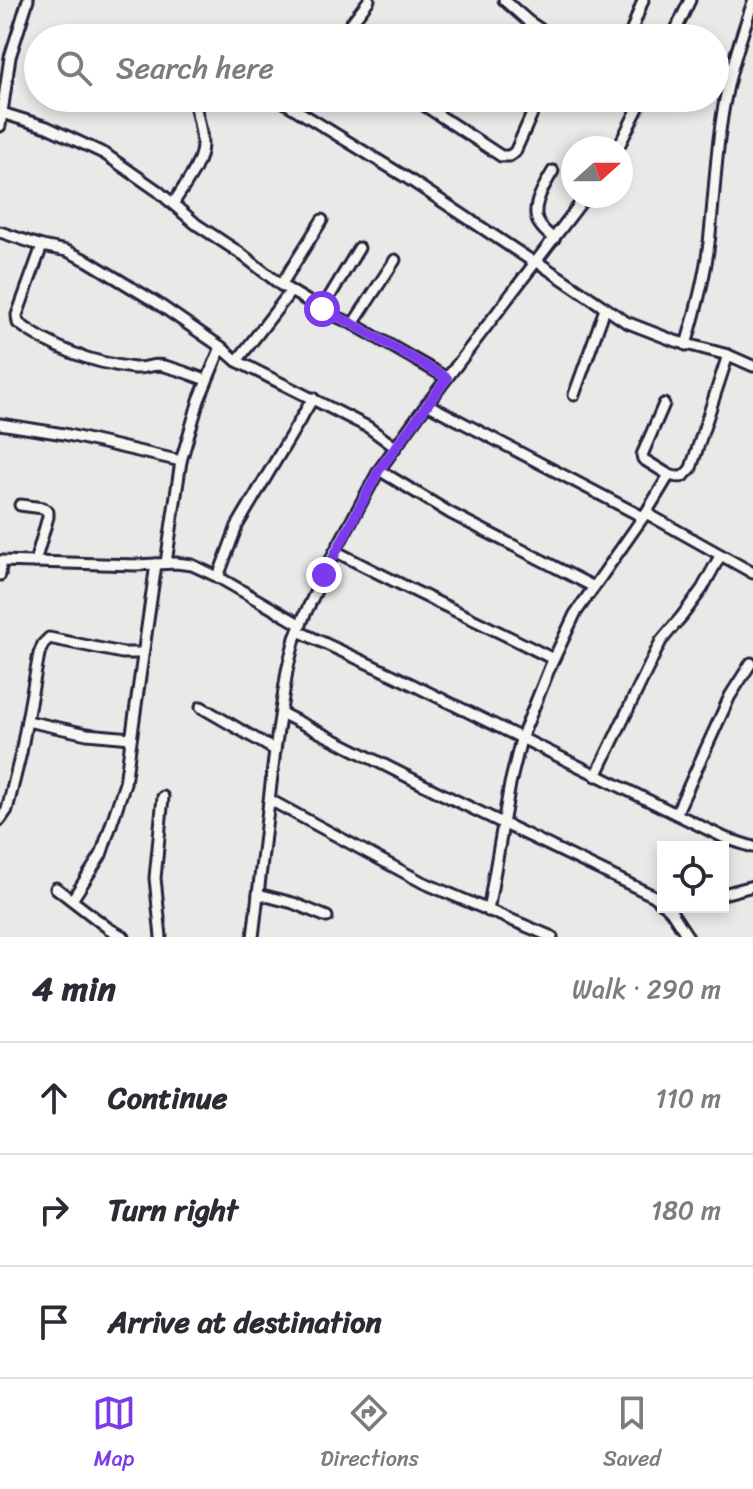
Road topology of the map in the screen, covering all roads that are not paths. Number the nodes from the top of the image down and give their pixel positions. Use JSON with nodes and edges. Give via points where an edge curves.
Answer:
{"nodes":[{"id":1,"x":28,"y":0,"type":"edge"},
{"id":2,"x":369,"y":0,"type":"edge"},
{"id":3,"x":504,"y":0,"type":"edge"},
{"id":4,"x":643,"y":0,"type":"edge"},
{"id":5,"x":690,"y":0,"type":"edge"},
{"id":6,"x":753,"y":2,"type":"edge"},
{"id":7,"x":517,"y":5,"type":"edge"},
{"id":8,"x":350,"y":24,"type":"edge"},
{"id":9,"x":538,"y":24,"type":"edge"},
{"id":10,"x":634,"y":24,"type":"edge"},
{"id":11,"x":679,"y":24,"type":"edge"},
{"id":12,"x":5,"y":57,"type":"edge"},
{"id":13,"x":729,"y":83,"type":"edge"},
{"id":14,"x":196,"y":112,"type":"edge"},
{"id":15,"x":300,"y":112,"type":"edge"},
{"id":16,"x":434,"y":112,"type":"edge"},
{"id":17,"x":533,"y":112,"type":"edge"},
{"id":18,"x":636,"y":112,"type":"edge"},
{"id":19,"x":724,"y":112,"type":"edge"},
{"id":20,"x":2,"y":113,"type":"edge"},
{"id":21,"x":0,"y":126,"type":"edge"},
{"id":22,"x":624,"y":136,"type":"edge"},
{"id":23,"x":553,"y":171,"type":"dead end"},
{"id":24,"x":173,"y":204,"type":"junction"},
{"id":25,"x":577,"y":208,"type":"edge"},
{"id":26,"x":322,"y":220,"type":"dead end"},
{"id":27,"x":0,"y":232,"type":"edge"},
{"id":28,"x":554,"y":239,"type":"junction"},
{"id":29,"x":42,"y":246,"type":"junction"},
{"id":30,"x":359,"y":248,"type":"dead end"},
{"id":31,"x":395,"y":260,"type":"dead end"},
{"id":32,"x":536,"y":262,"type":"junction"},
{"id":33,"x":281,"y":285,"type":"junction"},
{"id":34,"x":291,"y":291,"type":"junction"},
{"id":35,"x":322,"y":309,"type":"junction"},
{"id":36,"x":605,"y":309,"type":"junction"},
{"id":37,"x":353,"y":324,"type":"junction"},
{"id":38,"x":686,"y":345,"type":"junction"},
{"id":39,"x":221,"y":347,"type":"junction"},
{"id":40,"x":728,"y":355,"type":"junction"},
{"id":41,"x":237,"y":361,"type":"junction"},
{"id":42,"x":753,"y":366,"type":"edge"},
{"id":43,"x":447,"y":378,"type":"junction"},
{"id":44,"x":206,"y":380,"type":"junction"},
{"id":45,"x":574,"y":395,"type":"dead end"},
{"id":46,"x":313,"y":398,"type":"junction"},
{"id":47,"x":427,"y":404,"type":"junction"},
{"id":48,"x":664,"y":404,"type":"dead end"},
{"id":49,"x":0,"y":424,"type":"edge"},
{"id":50,"x":395,"y":447,"type":"junction"},
{"id":51,"x":181,"y":461,"type":"junction"},
{"id":52,"x":379,"y":470,"type":"junction"},
{"id":53,"x":669,"y":475,"type":"junction"},
{"id":54,"x":20,"y":505,"type":"dead end"},
{"id":55,"x":644,"y":515,"type":"junction"},
{"id":56,"x":335,"y":551,"type":"junction"},
{"id":57,"x":720,"y":556,"type":"junction"},
{"id":58,"x":0,"y":561,"type":"edge"},
{"id":59,"x":35,"y":562,"type":"junction"},
{"id":60,"x":161,"y":563,"type":"junction"},
{"id":61,"x":753,"y":573,"type":"edge"},
{"id":62,"x":0,"y":575,"type":"edge"},
{"id":63,"x":218,"y":577,"type":"junction"},
{"id":64,"x":594,"y":587,"type":"junction"},
{"id":65,"x":300,"y":628,"type":"junction"},
{"id":66,"x":143,"y":653,"type":"junction"},
{"id":67,"x":553,"y":659,"type":"junction"},
{"id":68,"x":751,"y":663,"type":"dead end"},
{"id":69,"x":201,"y":707,"type":"dead end"},
{"id":70,"x":281,"y":713,"type":"junction"},
{"id":71,"x":27,"y":721,"type":"junction"},
{"id":72,"x":131,"y":738,"type":"junction"},
{"id":73,"x":521,"y":739,"type":"junction"},
{"id":74,"x":275,"y":750,"type":"junction"},
{"id":75,"x":596,"y":776,"type":"junction"},
{"id":76,"x":163,"y":797,"type":"dead end"},
{"id":77,"x":270,"y":800,"type":"junction"},
{"id":78,"x":676,"y":814,"type":"junction"},
{"id":79,"x":0,"y":820,"type":"edge"},
{"id":80,"x":504,"y":824,"type":"junction"},
{"id":81,"x":753,"y":847,"type":"edge"},
{"id":82,"x":753,"y":886,"type":"edge"},
{"id":83,"x":56,"y":888,"type":"dead end"},
{"id":84,"x":729,"y":892,"type":"edge"},
{"id":85,"x":258,"y":894,"type":"junction"},
{"id":86,"x":657,"y":898,"type":"edge"},
{"id":87,"x":72,"y":900,"type":"junction"},
{"id":88,"x":488,"y":911,"type":"junction"},
{"id":89,"x":674,"y":913,"type":"edge"},
{"id":90,"x":327,"y":917,"type":"dead end"},
{"id":91,"x":124,"y":937,"type":"edge"},
{"id":92,"x":161,"y":937,"type":"edge"},
{"id":93,"x":253,"y":937,"type":"edge"},
{"id":94,"x":552,"y":937,"type":"edge"},
{"id":95,"x":688,"y":937,"type":"edge"}],
"edges":[{"from":1,"to":12,"type":"street"},
{"from":2,"to":8,"type":"street"},
{"from":3,"to":7,"type":"street"},
{"from":4,"to":10,"type":"street"},
{"from":5,"to":11,"type":"street"},
{"from":6,"to":13,"type":"street"},
{"from":7,"to":9,"type":"street"},
{"from":12,"to":20,"type":"street"},
{"from":14,"to":24,"type":"street","via":[[200,154]]},
{"from":15,"to":32,"type":"street"},
{"from":16,"to":17,"type":"street","via":[[501,156],[509,156]]},
{"from":18,"to":22,"type":"street"},
{"from":19,"to":38,"type":"street","via":[[709,245]]},
{"from":20,"to":21,"type":"street"},
{"from":20,"to":24,"type":"street","via":[[105,154]]},
{"from":23,"to":28,"type":"street","via":[[535,212]]},
{"from":24,"to":33,"type":"street"},
{"from":25,"to":28,"type":"street"},
{"from":26,"to":33,"type":"street"},
{"from":27,"to":29,"type":"street"},
{"from":28,"to":32,"type":"street"},
{"from":29,"to":39,"type":"street","via":[[88,261]]},
{"from":29,"to":44,"type":"street","via":[[18,323],[86,358],[136,368],[163,365]]},
{"from":30,"to":35,"type":"street"},
{"from":31,"to":37,"type":"street"},
{"from":32,"to":36,"type":"street"},
{"from":32,"to":43,"type":"street"},
{"from":33,"to":34,"type":"street"},
{"from":34,"to":35,"type":"street"},
{"from":34,"to":41,"type":"street"},
{"from":35,"to":37,"type":"street"},
{"from":36,"to":38,"type":"street"},
{"from":36,"to":45,"type":"street"},
{"from":37,"to":43,"type":"street"},
{"from":38,"to":40,"type":"street"},
{"from":39,"to":41,"type":"street"},
{"from":39,"to":44,"type":"street"},
{"from":40,"to":42,"type":"street"},
{"from":40,"to":53,"type":"street","via":[[691,468],[684,477]]},
{"from":41,"to":46,"type":"street"},
{"from":43,"to":47,"type":"street"},
{"from":44,"to":51,"type":"street"},
{"from":46,"to":50,"type":"street"},
{"from":46,"to":63,"type":"street","via":[[237,526]]},
{"from":47,"to":50,"type":"street"},
{"from":47,"to":55,"type":"street"},
{"from":48,"to":53,"type":"street","via":[[642,455]]},
{"from":49,"to":51,"type":"street"},
{"from":50,"to":52,"type":"street"},
{"from":51,"to":60,"type":"street"},
{"from":52,"to":56,"type":"street"},
{"from":52,"to":64,"type":"street"},
{"from":53,"to":55,"type":"street"},
{"from":54,"to":59,"type":"street","via":[[48,512]]},
{"from":55,"to":57,"type":"street"},
{"from":55,"to":64,"type":"street"},
{"from":56,"to":65,"type":"street"},
{"from":56,"to":67,"type":"street"},
{"from":57,"to":61,"type":"street"},
{"from":57,"to":75,"type":"street","via":[[702,589],[661,641]]},
{"from":58,"to":59,"type":"street"},
{"from":58,"to":62,"type":"street"},
{"from":59,"to":60,"type":"street"},
{"from":60,"to":63,"type":"street","via":[[192,565]]},
{"from":60,"to":66,"type":"street"},
{"from":63,"to":65,"type":"street"},
{"from":64,"to":67,"type":"street"},
{"from":65,"to":70,"type":"street"},
{"from":65,"to":73,"type":"street"},
{"from":66,"to":71,"type":"street","via":[[49,638],[39,654]]},
{"from":66,"to":72,"type":"street"},
{"from":67,"to":73,"type":"street"},
{"from":68,"to":78,"type":"street","via":[[730,696]]},
{"from":69,"to":74,"type":"street"},
{"from":70,"to":74,"type":"street"},
{"from":70,"to":80,"type":"street"},
{"from":71,"to":72,"type":"street"},
{"from":71,"to":79,"type":"street","via":[[7,810]]},
{"from":72,"to":87,"type":"street","via":[[125,783],[101,855]]},
{"from":73,"to":75,"type":"street"},
{"from":73,"to":80,"type":"street"},
{"from":74,"to":77,"type":"street"},
{"from":75,"to":78,"type":"street"},
{"from":76,"to":92,"type":"street","via":[[155,878]]},
{"from":77,"to":85,"type":"street"},
{"from":77,"to":88,"type":"street","via":[[422,882]]},
{"from":78,"to":81,"type":"street"},
{"from":80,"to":86,"type":"street"},
{"from":80,"to":88,"type":"street"},
{"from":82,"to":84,"type":"street"},
{"from":83,"to":87,"type":"street"},
{"from":85,"to":90,"type":"street"},
{"from":85,"to":93,"type":"street"},
{"from":87,"to":91,"type":"street"},
{"from":88,"to":94,"type":"street"},
{"from":89,"to":95,"type":"street"}]}
